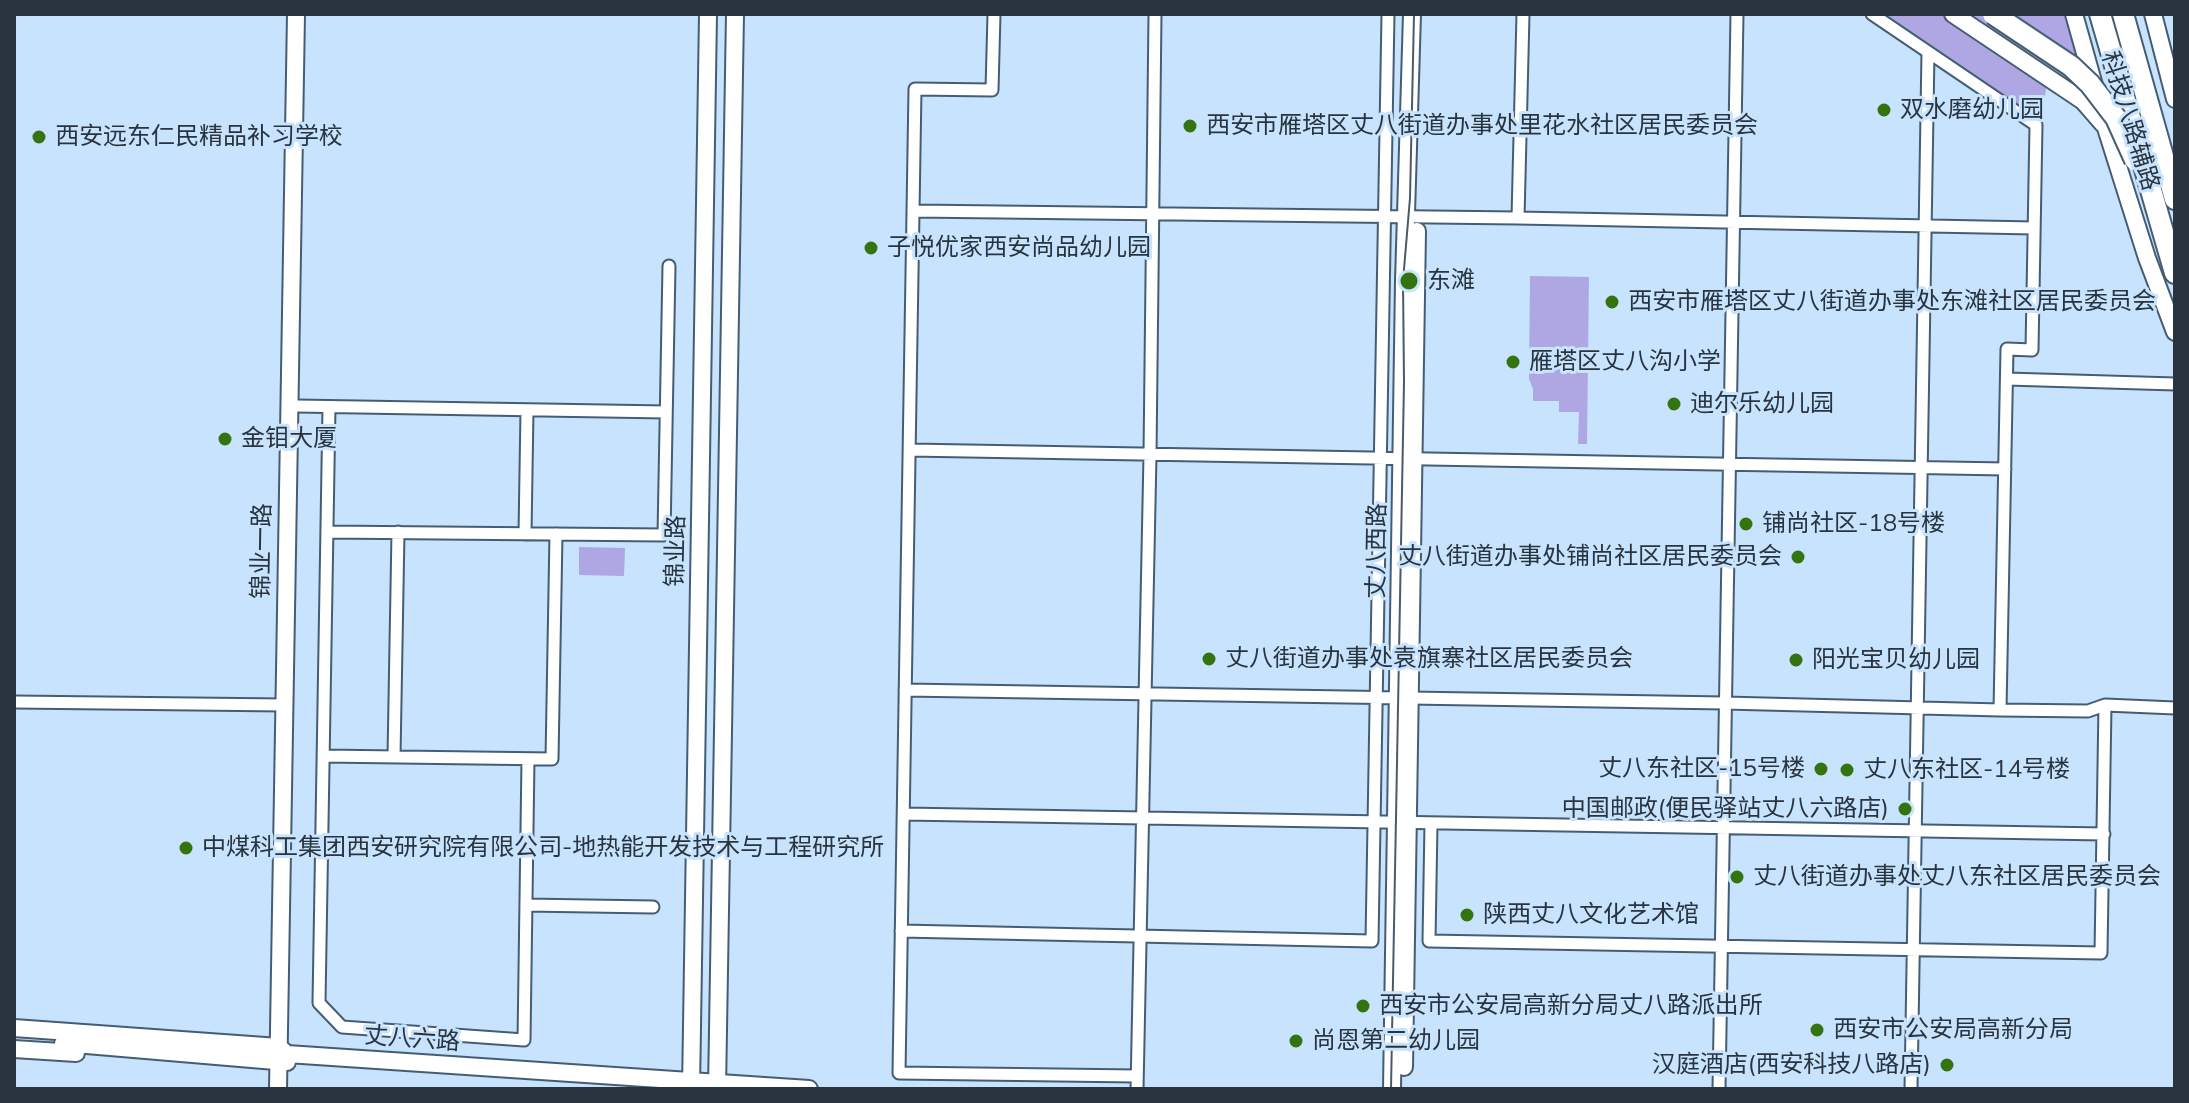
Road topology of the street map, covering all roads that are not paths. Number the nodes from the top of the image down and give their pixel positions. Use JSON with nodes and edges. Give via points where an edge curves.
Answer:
{"nodes":[{"id":1,"x":296,"y":14,"type":"edge"},
{"id":2,"x":304,"y":14,"type":"edge"},
{"id":3,"x":708,"y":14,"type":"edge"},
{"id":4,"x":735,"y":14,"type":"edge"},
{"id":5,"x":994,"y":14,"type":"edge"},
{"id":6,"x":1155,"y":14,"type":"edge"},
{"id":7,"x":1388,"y":14,"type":"edge"},
{"id":8,"x":1412,"y":14,"type":"edge"},
{"id":9,"x":1421,"y":14,"type":"edge"},
{"id":10,"x":1523,"y":14,"type":"edge"},
{"id":11,"x":1737,"y":14,"type":"edge"},
{"id":12,"x":1872,"y":14,"type":"edge"},
{"id":13,"x":1953,"y":14,"type":"edge"},
{"id":14,"x":1993,"y":14,"type":"edge"},
{"id":15,"x":2074,"y":14,"type":"edge"},
{"id":16,"x":2100,"y":14,"type":"edge"},
{"id":17,"x":2123,"y":14,"type":"edge"},
{"id":18,"x":2135,"y":14,"type":"edge"},
{"id":19,"x":2153,"y":14,"type":"edge"},
{"id":20,"x":1928,"y":52,"type":"junction"},
{"id":21,"x":2175,"y":99,"type":"edge"},
{"id":22,"x":2152,"y":116,"type":"junction"},
{"id":23,"x":2106,"y":128,"type":"junction"},
{"id":24,"x":2147,"y":158,"type":"junction"},
{"id":25,"x":2175,"y":199,"type":"edge"},
{"id":26,"x":914,"y":211,"type":"junction"},
{"id":27,"x":1154,"y":216,"type":"junction"},
{"id":28,"x":1384,"y":218,"type":"junction"},
{"id":29,"x":1412,"y":218,"type":"junction"},
{"id":30,"x":1518,"y":218,"type":"junction"},
{"id":31,"x":1734,"y":223,"type":"junction"},
{"id":32,"x":1926,"y":226,"type":"junction"},
{"id":33,"x":2034,"y":228,"type":"junction"},
{"id":34,"x":669,"y":266,"type":"dead end"},
{"id":35,"x":2175,"y":273,"type":"edge"},
{"id":36,"x":2175,"y":332,"type":"edge"},
{"id":37,"x":2007,"y":379,"type":"junction"},
{"id":38,"x":2175,"y":384,"type":"edge"},
{"id":39,"x":297,"y":406,"type":"junction"},
{"id":40,"x":329,"y":407,"type":"junction"},
{"id":41,"x":527,"y":410,"type":"junction"},
{"id":42,"x":666,"y":412,"type":"junction"},
{"id":43,"x":910,"y":450,"type":"junction"},
{"id":44,"x":1150,"y":455,"type":"junction"},
{"id":45,"x":1380,"y":458,"type":"junction"},
{"id":46,"x":1408,"y":460,"type":"junction"},
{"id":47,"x":1729,"y":463,"type":"junction"},
{"id":48,"x":1922,"y":466,"type":"junction"},
{"id":49,"x":2005,"y":469,"type":"junction"},
{"id":50,"x":327,"y":532,"type":"junction"},
{"id":51,"x":398,"y":532,"type":"junction"},
{"id":52,"x":525,"y":534,"type":"junction"},
{"id":53,"x":556,"y":534,"type":"junction"},
{"id":54,"x":905,"y":690,"type":"junction"},
{"id":55,"x":1145,"y":693,"type":"junction"},
{"id":56,"x":1376,"y":697,"type":"junction"},
{"id":57,"x":1404,"y":698,"type":"junction"},
{"id":58,"x":14,"y":702,"type":"edge"},
{"id":59,"x":1725,"y":703,"type":"junction"},
{"id":60,"x":284,"y":705,"type":"junction"},
{"id":61,"x":2105,"y":705,"type":"junction"},
{"id":62,"x":2175,"y":708,"type":"edge"},
{"id":63,"x":1917,"y":709,"type":"junction"},
{"id":64,"x":2000,"y":710,"type":"junction"},
{"id":65,"x":323,"y":756,"type":"junction"},
{"id":66,"x":394,"y":757,"type":"junction"},
{"id":67,"x":528,"y":759,"type":"junction"},
{"id":68,"x":904,"y":814,"type":"junction"},
{"id":69,"x":1143,"y":818,"type":"junction"},
{"id":70,"x":1374,"y":822,"type":"junction"},
{"id":71,"x":1402,"y":823,"type":"junction"},
{"id":72,"x":1431,"y":823,"type":"junction"},
{"id":73,"x":1723,"y":827,"type":"junction"},
{"id":74,"x":1914,"y":832,"type":"junction"},
{"id":75,"x":2104,"y":834,"type":"junction"},
{"id":76,"x":526,"y":905,"type":"junction"},
{"id":77,"x":653,"y":907,"type":"dead end"},
{"id":78,"x":901,"y":931,"type":"junction"},
{"id":79,"x":1141,"y":936,"type":"junction"},
{"id":80,"x":1721,"y":946,"type":"junction"},
{"id":81,"x":1913,"y":950,"type":"junction"},
{"id":82,"x":14,"y":1019,"type":"edge"},
{"id":83,"x":14,"y":1028,"type":"edge"},
{"id":84,"x":160,"y":1037,"type":"junction"},
{"id":85,"x":78,"y":1038,"type":"junction"},
{"id":86,"x":14,"y":1039,"type":"edge"},
{"id":87,"x":14,"y":1049,"type":"edge"},
{"id":88,"x":140,"y":1051,"type":"junction"},
{"id":89,"x":283,"y":1056,"type":"junction"},
{"id":90,"x":1137,"y":1083,"type":"edge"},
{"id":91,"x":691,"y":1086,"type":"edge"},
{"id":92,"x":717,"y":1086,"type":"edge"},
{"id":93,"x":278,"y":1089,"type":"edge"},
{"id":94,"x":287,"y":1089,"type":"edge"},
{"id":95,"x":627,"y":1089,"type":"edge"},
{"id":96,"x":809,"y":1089,"type":"edge"},
{"id":97,"x":1392,"y":1089,"type":"edge"},
{"id":98,"x":1403,"y":1089,"type":"edge"},
{"id":99,"x":1719,"y":1089,"type":"edge"},
{"id":100,"x":1911,"y":1089,"type":"edge"}],
"edges":[{"from":1,"to":60,"type":"main road","name":"锦业一路"},
{"from":2,"to":39,"type":"main road","name":"锦业一路"},
{"from":3,"to":91,"type":"main road","name":"锦业路"},
{"from":4,"to":92,"type":"main road","name":"锦业路"},
{"from":5,"to":26,"type":"street","via":[[992,90],[915,89]]},
{"from":6,"to":27,"type":"street"},
{"from":7,"to":28,"type":"street"},
{"from":8,"to":29,"type":"main road","name":"丈八西路"},
{"from":9,"to":29,"type":"main road","name":"丈八西路"},
{"from":10,"to":30,"type":"street"},
{"from":11,"to":31,"type":"street"},
{"from":12,"to":20,"type":"street"},
{"from":13,"to":23,"type":"main road","via":[[2083,101]]},
{"from":14,"to":24,"type":"highway","bridge":true,"via":[[2071,66]]},
{"from":15,"to":23,"type":"main road","name":"科技八路辅路"},
{"from":16,"to":24,"type":"highway"},
{"from":17,"to":22,"type":"highway"},
{"from":18,"to":22,"type":"highway"},
{"from":19,"to":21,"type":"main road","name":"科技八路辅路"},
{"from":20,"to":32,"type":"street"},
{"from":20,"to":33,"type":"street","via":[[2036,125]]},
{"from":22,"to":24,"type":"highway"},
{"from":23,"to":36,"type":"main road","name":"科技八路辅路"},
{"from":24,"to":25,"type":"highway"},
{"from":24,"to":35,"type":"highway"},
{"from":26,"to":27,"type":"street"},
{"from":26,"to":43,"type":"street"},
{"from":27,"to":28,"type":"street"},
{"from":27,"to":44,"type":"street"},
{"from":28,"to":29,"type":"street"},
{"from":28,"to":45,"type":"street"},
{"from":29,"to":30,"type":"street"},
{"from":29,"to":46,"type":"main road","name":"丈八西路","via":[[1404,281]]},
{"from":30,"to":31,"type":"street"},
{"from":31,"to":32,"type":"street"},
{"from":31,"to":47,"type":"street"},
{"from":32,"to":33,"type":"street"},
{"from":32,"to":48,"type":"street"},
{"from":33,"to":37,"type":"street","via":[[2032,350],[2007,349]]},
{"from":34,"to":42,"type":"street"},
{"from":37,"to":38,"type":"street"},
{"from":37,"to":49,"type":"street"},
{"from":39,"to":40,"type":"street"},
{"from":39,"to":89,"type":"main road","name":"锦业一路"},
{"from":40,"to":41,"type":"street"},
{"from":40,"to":50,"type":"street"},
{"from":41,"to":42,"type":"street"},
{"from":41,"to":52,"type":"street"},
{"from":42,"to":53,"type":"street","via":[[664,535]]},
{"from":43,"to":44,"type":"street"},
{"from":43,"to":54,"type":"street"},
{"from":44,"to":45,"type":"street"},
{"from":44,"to":55,"type":"street"},
{"from":45,"to":46,"type":"street"},
{"from":45,"to":56,"type":"street"},
{"from":46,"to":47,"type":"street"},
{"from":46,"to":57,"type":"main road","name":"丈八西路"},
{"from":47,"to":48,"type":"street"},
{"from":47,"to":59,"type":"street"},
{"from":48,"to":49,"type":"street"},
{"from":48,"to":63,"type":"street"},
{"from":49,"to":64,"type":"street"},
{"from":50,"to":51,"type":"street"},
{"from":50,"to":65,"type":"street"},
{"from":51,"to":52,"type":"street"},
{"from":51,"to":66,"type":"street"},
{"from":52,"to":53,"type":"street"},
{"from":53,"to":67,"type":"street","via":[[552,759]]},
{"from":54,"to":55,"type":"street"},
{"from":54,"to":68,"type":"street"},
{"from":55,"to":56,"type":"street"},
{"from":55,"to":69,"type":"street"},
{"from":56,"to":57,"type":"street"},
{"from":56,"to":70,"type":"street"},
{"from":57,"to":59,"type":"street"},
{"from":57,"to":71,"type":"main road","name":"丈八西路"},
{"from":58,"to":60,"type":"street"},
{"from":59,"to":63,"type":"street"},
{"from":59,"to":73,"type":"street"},
{"from":60,"to":89,"type":"main road","name":"锦业一路"},
{"from":61,"to":62,"type":"street"},
{"from":61,"to":64,"type":"street","via":[[2088,711]]},
{"from":61,"to":75,"type":"street"},
{"from":63,"to":64,"type":"street"},
{"from":63,"to":74,"type":"street"},
{"from":65,"to":66,"type":"street"},
{"from":65,"to":76,"type":"street","via":[[319,1003],[342,1027],[524,1040]]},
{"from":66,"to":67,"type":"street"},
{"from":67,"to":76,"type":"street"},
{"from":68,"to":69,"type":"street"},
{"from":68,"to":78,"type":"street"},
{"from":69,"to":70,"type":"street"},
{"from":69,"to":79,"type":"street"},
{"from":70,"to":71,"type":"street"},
{"from":70,"to":79,"type":"street","via":[[1372,941]]},
{"from":71,"to":72,"type":"street"},
{"from":71,"to":97,"type":"main road","name":"丈八西路"},
{"from":71,"to":98,"type":"main road","name":"丈八西路"},
{"from":72,"to":73,"type":"street"},
{"from":72,"to":80,"type":"street","via":[[1429,941]]},
{"from":73,"to":74,"type":"street"},
{"from":73,"to":80,"type":"street"},
{"from":74,"to":75,"type":"street"},
{"from":74,"to":81,"type":"street"},
{"from":75,"to":81,"type":"street","via":[[2101,953]]},
{"from":76,"to":77,"type":"street"},
{"from":78,"to":79,"type":"street"},
{"from":78,"to":90,"type":"street","via":[[899,1073]]},
{"from":79,"to":90,"type":"street"},
{"from":80,"to":81,"type":"street"},
{"from":80,"to":99,"type":"street"},
{"from":81,"to":100,"type":"street"},
{"from":82,"to":84,"type":"main road"},
{"from":83,"to":85,"type":"main road","name":"丈八六路"},
{"from":84,"to":85,"type":"main road","name":"丈八六路"},
{"from":84,"to":89,"type":"main road","name":"丈八六路"},
{"from":85,"to":86,"type":"main road","name":"丈八六路"},
{"from":85,"to":88,"type":"main road","name":"丈八六路"},
{"from":87,"to":88,"type":"main road"},
{"from":88,"to":89,"type":"main road","name":"丈八六路"},
{"from":89,"to":91,"type":"main road","name":"丈八六路"},
{"from":89,"to":93,"type":"main road","name":"锦业一路"},
{"from":89,"to":94,"type":"main road","name":"锦业一路"},
{"from":89,"to":95,"type":"main road","name":"丈八六路"},
{"from":91,"to":92,"type":"main road","name":"丈八六路"},
{"from":92,"to":96,"type":"main road","name":"丈八六路"}]}
